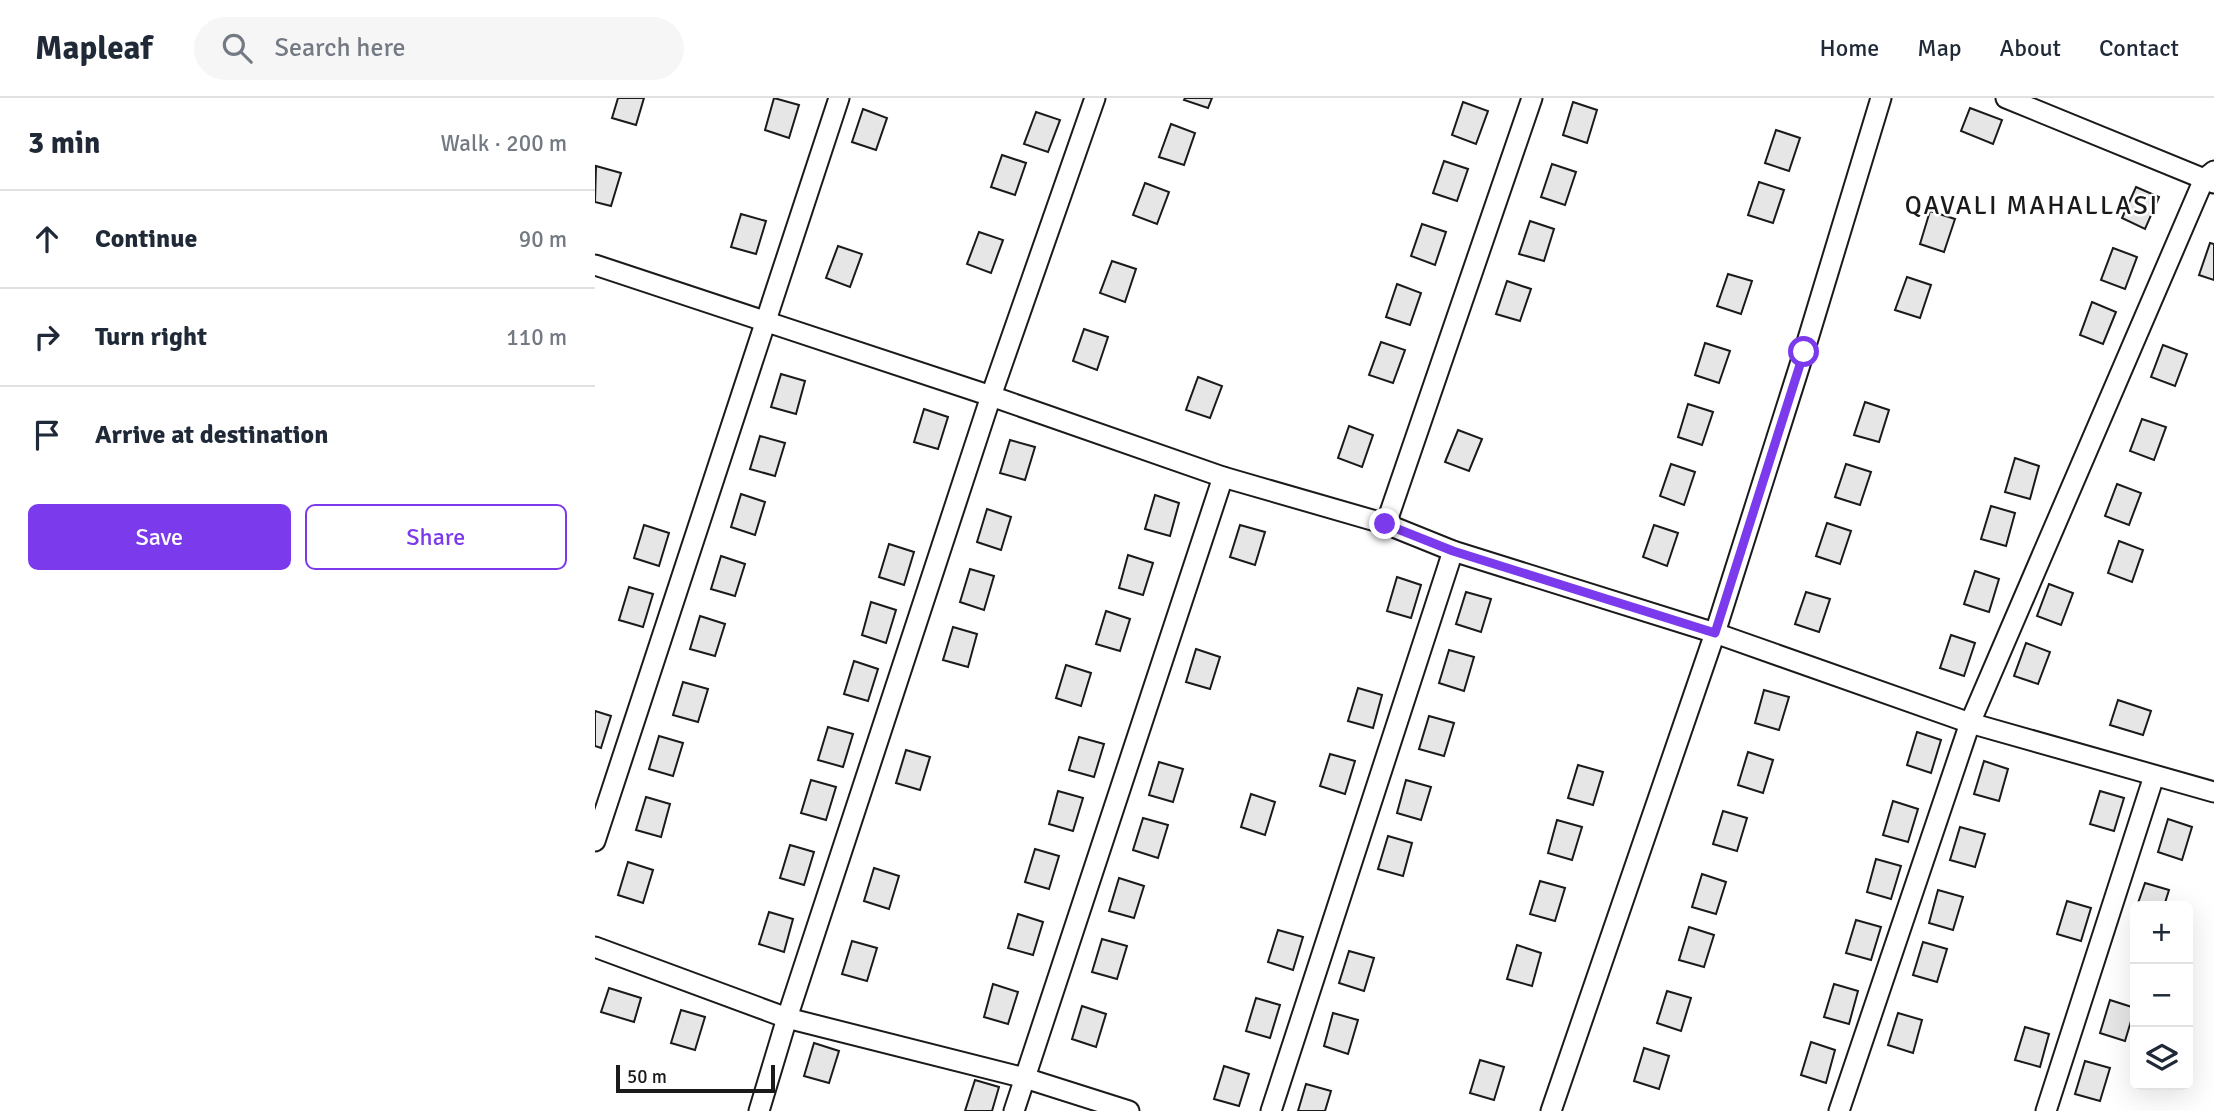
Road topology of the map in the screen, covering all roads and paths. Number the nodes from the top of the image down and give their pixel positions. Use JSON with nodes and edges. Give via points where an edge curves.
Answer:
{"nodes":[{"id":1,"x":839,"y":98,"type":"edge"},
{"id":2,"x":1095,"y":98,"type":"edge"},
{"id":3,"x":1532,"y":98,"type":"edge"},
{"id":4,"x":1881,"y":98,"type":"edge"},
{"id":5,"x":2006,"y":98,"type":"edge"},
{"id":6,"x":2211,"y":178,"type":"edge"},
{"id":7,"x":595,"y":265,"type":"edge"},
{"id":8,"x":766,"y":321,"type":"junction"},
{"id":9,"x":991,"y":397,"type":"junction"},
{"id":10,"x":1223,"y":477,"type":"junction"},
{"id":11,"x":1385,"y":524,"type":"junction"},
{"id":12,"x":1453,"y":551,"type":"junction"},
{"id":13,"x":1715,"y":633,"type":"junction"},
{"id":14,"x":1970,"y":723,"type":"junction"},
{"id":15,"x":2154,"y":776,"type":"junction"},
{"id":16,"x":2214,"y":792,"type":"edge"},
{"id":17,"x":595,"y":841,"type":"edge"},
{"id":18,"x":595,"y":947,"type":"edge"},
{"id":19,"x":787,"y":1018,"type":"junction"},
{"id":20,"x":1025,"y":1077,"type":"junction"},
{"id":21,"x":759,"y":1111,"type":"edge"},
{"id":22,"x":1014,"y":1111,"type":"edge"},
{"id":23,"x":1129,"y":1111,"type":"edge"},
{"id":24,"x":1271,"y":1111,"type":"edge"},
{"id":25,"x":1551,"y":1111,"type":"edge"},
{"id":26,"x":1839,"y":1111,"type":"edge"},
{"id":27,"x":2046,"y":1111,"type":"edge"}],
"edges":[{"from":1,"to":8,"type":"street"},
{"from":2,"to":9,"type":"street"},
{"from":3,"to":11,"type":"street"},
{"from":4,"to":13,"type":"street"},
{"from":5,"to":6,"type":"street"},
{"from":6,"to":14,"type":"street"},
{"from":7,"to":8,"type":"street"},
{"from":8,"to":9,"type":"street"},
{"from":8,"to":17,"type":"street"},
{"from":9,"to":10,"type":"street"},
{"from":9,"to":19,"type":"street"},
{"from":10,"to":11,"type":"street"},
{"from":10,"to":20,"type":"street"},
{"from":11,"to":12,"type":"street"},
{"from":12,"to":13,"type":"street"},
{"from":12,"to":24,"type":"street"},
{"from":13,"to":14,"type":"street"},
{"from":13,"to":25,"type":"street"},
{"from":14,"to":15,"type":"street"},
{"from":14,"to":26,"type":"street"},
{"from":15,"to":16,"type":"street"},
{"from":15,"to":27,"type":"street"},
{"from":18,"to":19,"type":"street"},
{"from":19,"to":20,"type":"street"},
{"from":19,"to":21,"type":"street"},
{"from":20,"to":22,"type":"street"},
{"from":20,"to":23,"type":"street"}]}
